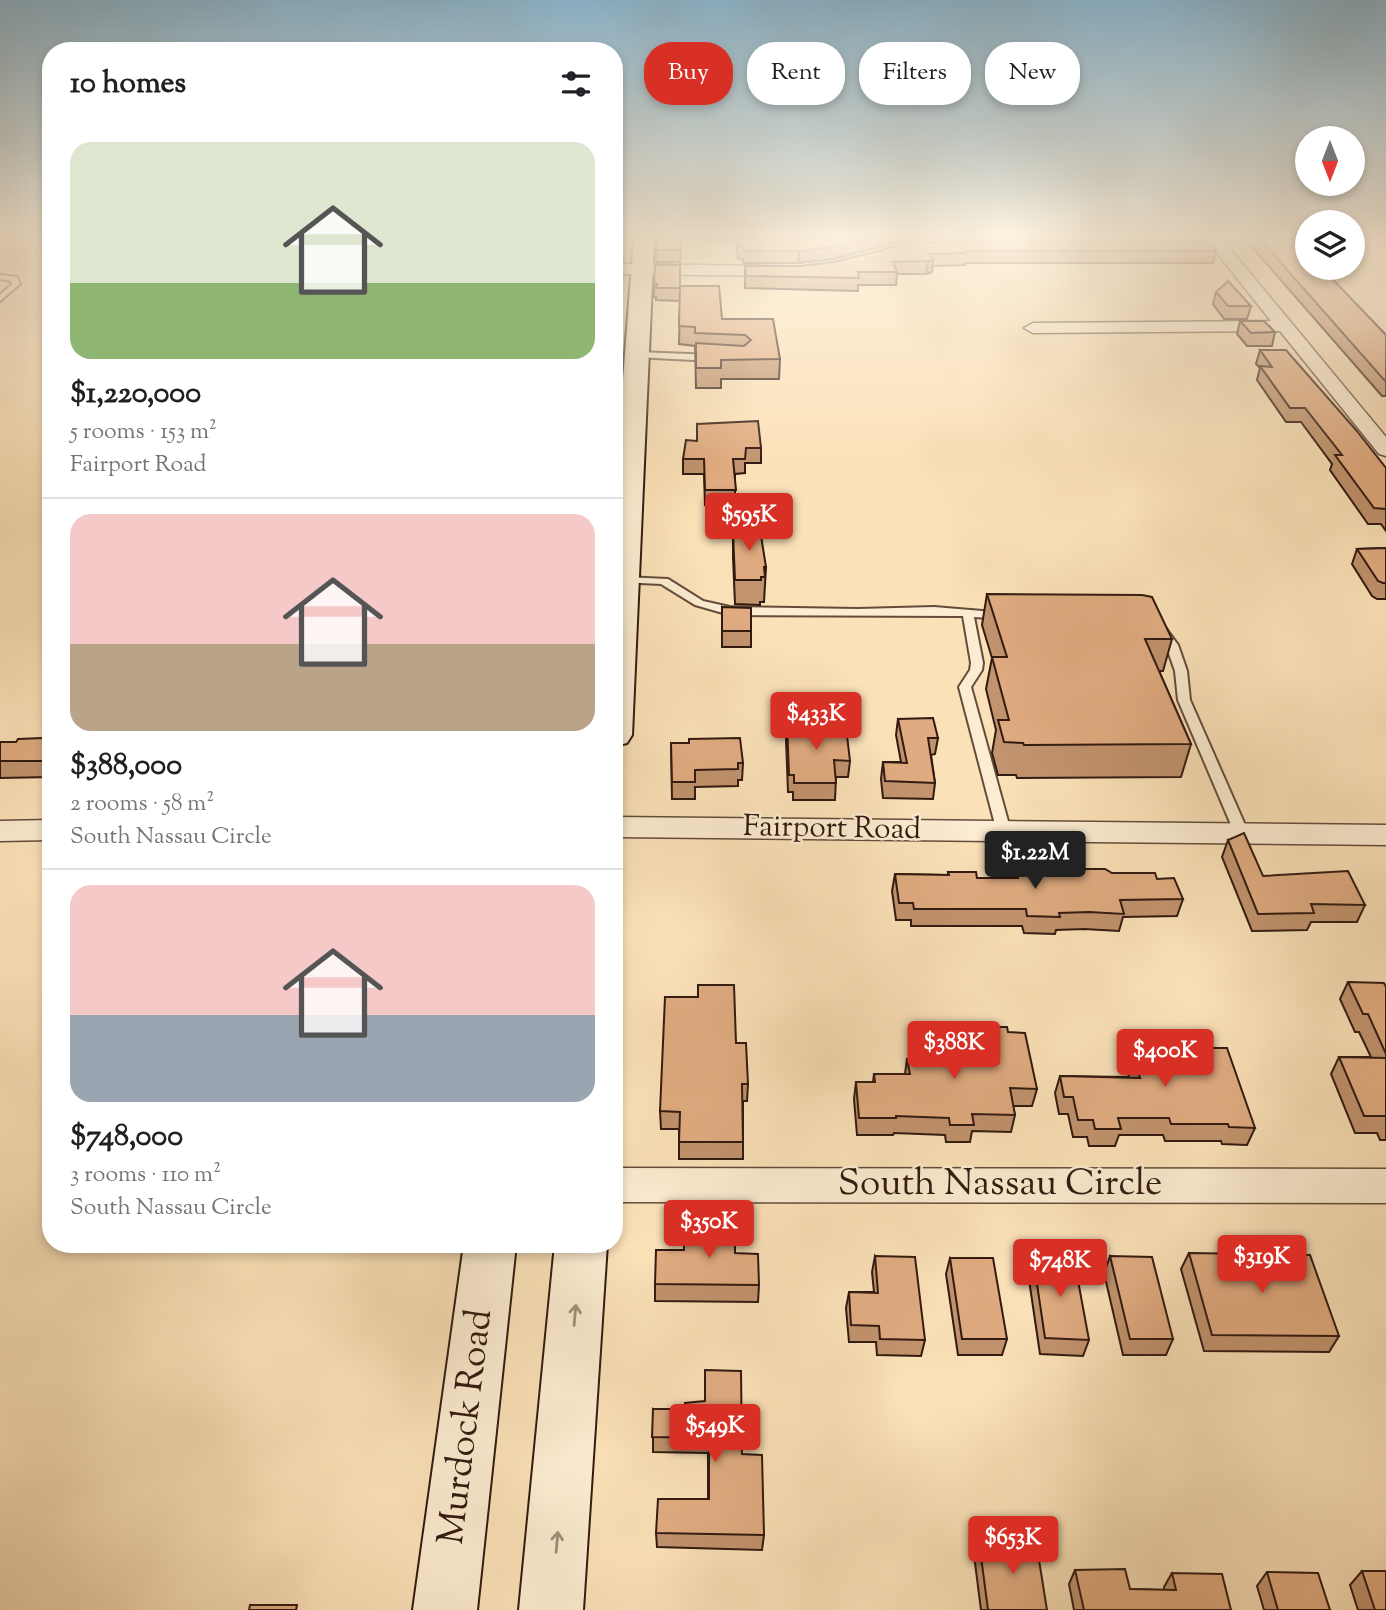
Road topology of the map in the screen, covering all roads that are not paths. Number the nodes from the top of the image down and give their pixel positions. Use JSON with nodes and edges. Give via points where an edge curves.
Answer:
{"nodes":[{"id":1,"x":634,"y":313,"type":"edge"},
{"id":2,"x":1276,"y":313,"type":"edge"},
{"id":3,"x":1287,"y":326,"type":"junction"},
{"id":4,"x":1033,"y":328,"type":"dead end"},
{"id":5,"x":626,"y":355,"type":"edge"},
{"id":6,"x":718,"y":358,"type":"edge"},
{"id":7,"x":1386,"y":450,"type":"edge"},
{"id":8,"x":623,"y":459,"type":"edge"},
{"id":9,"x":623,"y":537,"type":"edge"},
{"id":10,"x":624,"y":580,"type":"junction"},
{"id":11,"x":623,"y":596,"type":"edge"},
{"id":12,"x":968,"y":614,"type":"junction"},
{"id":13,"x":1020,"y":615,"type":"edge"},
{"id":14,"x":1148,"y":622,"type":"edge"},
{"id":15,"x":623,"y":827,"type":"edge"},
{"id":16,"x":42,"y":830,"type":"edge"},
{"id":17,"x":0,"y":831,"type":"edge"},
{"id":18,"x":1004,"y":832,"type":"junction"},
{"id":19,"x":1242,"y":834,"type":"junction"},
{"id":20,"x":1386,"y":835,"type":"edge"},
{"id":21,"x":623,"y":1185,"type":"edge"},
{"id":22,"x":1386,"y":1186,"type":"edge"},
{"id":23,"x":489,"y":1253,"type":"edge"},
{"id":24,"x":580,"y":1253,"type":"edge"},
{"id":25,"x":444,"y":1610,"type":"edge"},
{"id":26,"x":551,"y":1610,"type":"edge"}],
"edges":[{"from":1,"to":5,"type":"main road"},
{"from":2,"to":3,"type":"street"},
{"from":3,"to":4,"type":"street"},
{"from":3,"to":7,"type":"street"},
{"from":5,"to":6,"type":"lane"},
{"from":5,"to":8,"type":"main road"},
{"from":9,"to":10,"type":"main road"},
{"from":10,"to":11,"type":"main road"},
{"from":10,"to":12,"type":"lane","via":[[664,581],[699,603],[730,611]]},
{"from":12,"to":13,"type":"lane"},
{"from":12,"to":18,"type":"lane","via":[[977,663],[965,687]]},
{"from":14,"to":19,"type":"lane","via":[[1172,645],[1184,700]]},
{"from":15,"to":18,"type":"street","name":"Fairport Road"},
{"from":16,"to":17,"type":"street"},
{"from":18,"to":19,"type":"street","name":"Fairport Road"},
{"from":19,"to":20,"type":"street","name":"Fairport Road"},
{"from":21,"to":22,"type":"street","name":"South Nassau Circle"},
{"from":23,"to":25,"type":"main road","name":"Murdock Road"},
{"from":26,"to":24,"type":"main road","one_way":true}]}
